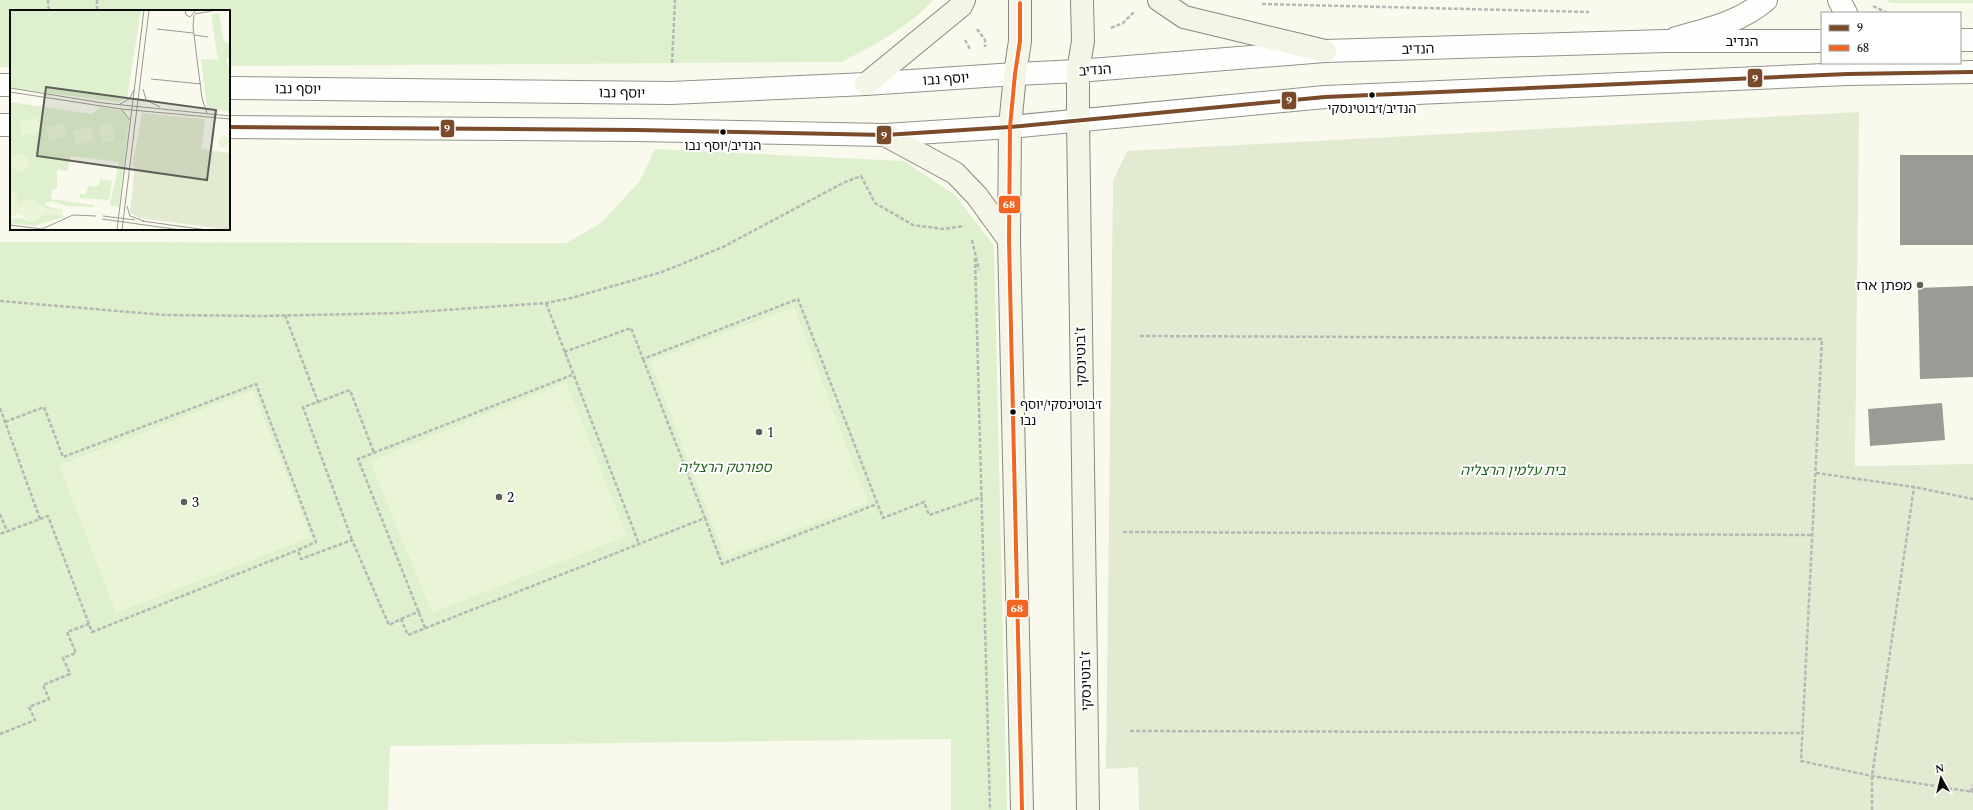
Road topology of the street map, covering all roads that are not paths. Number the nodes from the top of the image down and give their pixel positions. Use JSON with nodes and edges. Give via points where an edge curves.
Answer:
{"nodes":[{"id":1,"x":964,"y":0,"type":"edge"},
{"id":2,"x":1020,"y":0,"type":"edge"},
{"id":3,"x":1082,"y":0,"type":"edge"},
{"id":4,"x":1158,"y":0,"type":"edge"},
{"id":5,"x":1766,"y":0,"type":"edge"},
{"id":6,"x":1839,"y":0,"type":"edge"},
{"id":7,"x":1845,"y":12,"type":"edge"},
{"id":8,"x":1961,"y":40,"type":"edge"},
{"id":9,"x":1973,"y":40,"type":"edge"},
{"id":10,"x":1665,"y":41,"type":"junction"},
{"id":11,"x":1821,"y":41,"type":"edge"},
{"id":12,"x":1325,"y":51,"type":"junction"},
{"id":13,"x":1078,"y":71,"type":"junction"},
{"id":14,"x":1973,"y":72,"type":"edge"},
{"id":15,"x":1015,"y":74,"type":"junction"},
{"id":16,"x":866,"y":84,"type":"junction"},
{"id":17,"x":230,"y":88,"type":"edge"},
{"id":18,"x":1078,"y":120,"type":"junction"},
{"id":19,"x":230,"y":127,"type":"edge"},
{"id":20,"x":1010,"y":127,"type":"junction"},
{"id":21,"x":885,"y":135,"type":"junction"},
{"id":22,"x":1009,"y":240,"type":"junction"},
{"id":23,"x":1022,"y":810,"type":"edge"},
{"id":24,"x":1088,"y":810,"type":"edge"}],
"edges":[{"from":1,"to":16,"type":"main road","via":[[961,6]]},
{"from":2,"to":15,"type":"main road","via":[[1020,41]]},
{"from":3,"to":13,"type":"main road","name":"ז'בוטינסקי","via":[[1083,41]]},
{"from":4,"to":12,"type":"main road","via":[[1184,17]]},
{"from":5,"to":10,"type":"street","via":[[1746,15],[1726,24]]},
{"from":6,"to":7,"type":"street"},
{"from":8,"to":9,"type":"street"},
{"from":10,"to":11,"type":"street","name":"הנדיב"},
{"from":10,"to":12,"type":"street","name":"הנדיב"},
{"from":12,"to":13,"type":"street","name":"הנדיב"},
{"from":13,"to":15,"type":"street","name":"הנדיב"},
{"from":13,"to":18,"type":"main road","name":"ז'בוטינסקי"},
{"from":14,"to":18,"type":"street","via":[[1847,74],[1325,97]]},
{"from":15,"to":16,"type":"street","name":"יוסף נבו"},
{"from":15,"to":20,"type":"main road"},
{"from":16,"to":17,"type":"street","name":"יוסף נבו","via":[[671,93]]},
{"from":18,"to":20,"type":"street"},
{"from":18,"to":24,"type":"main road","name":"ז'בוטינסקי"},
{"from":19,"to":21,"type":"street"},
{"from":20,"to":21,"type":"street"},
{"from":20,"to":22,"type":"main road"},
{"from":21,"to":22,"type":"main road","via":[[955,173],[977,196]]},
{"from":22,"to":23,"type":"main road"}]}
